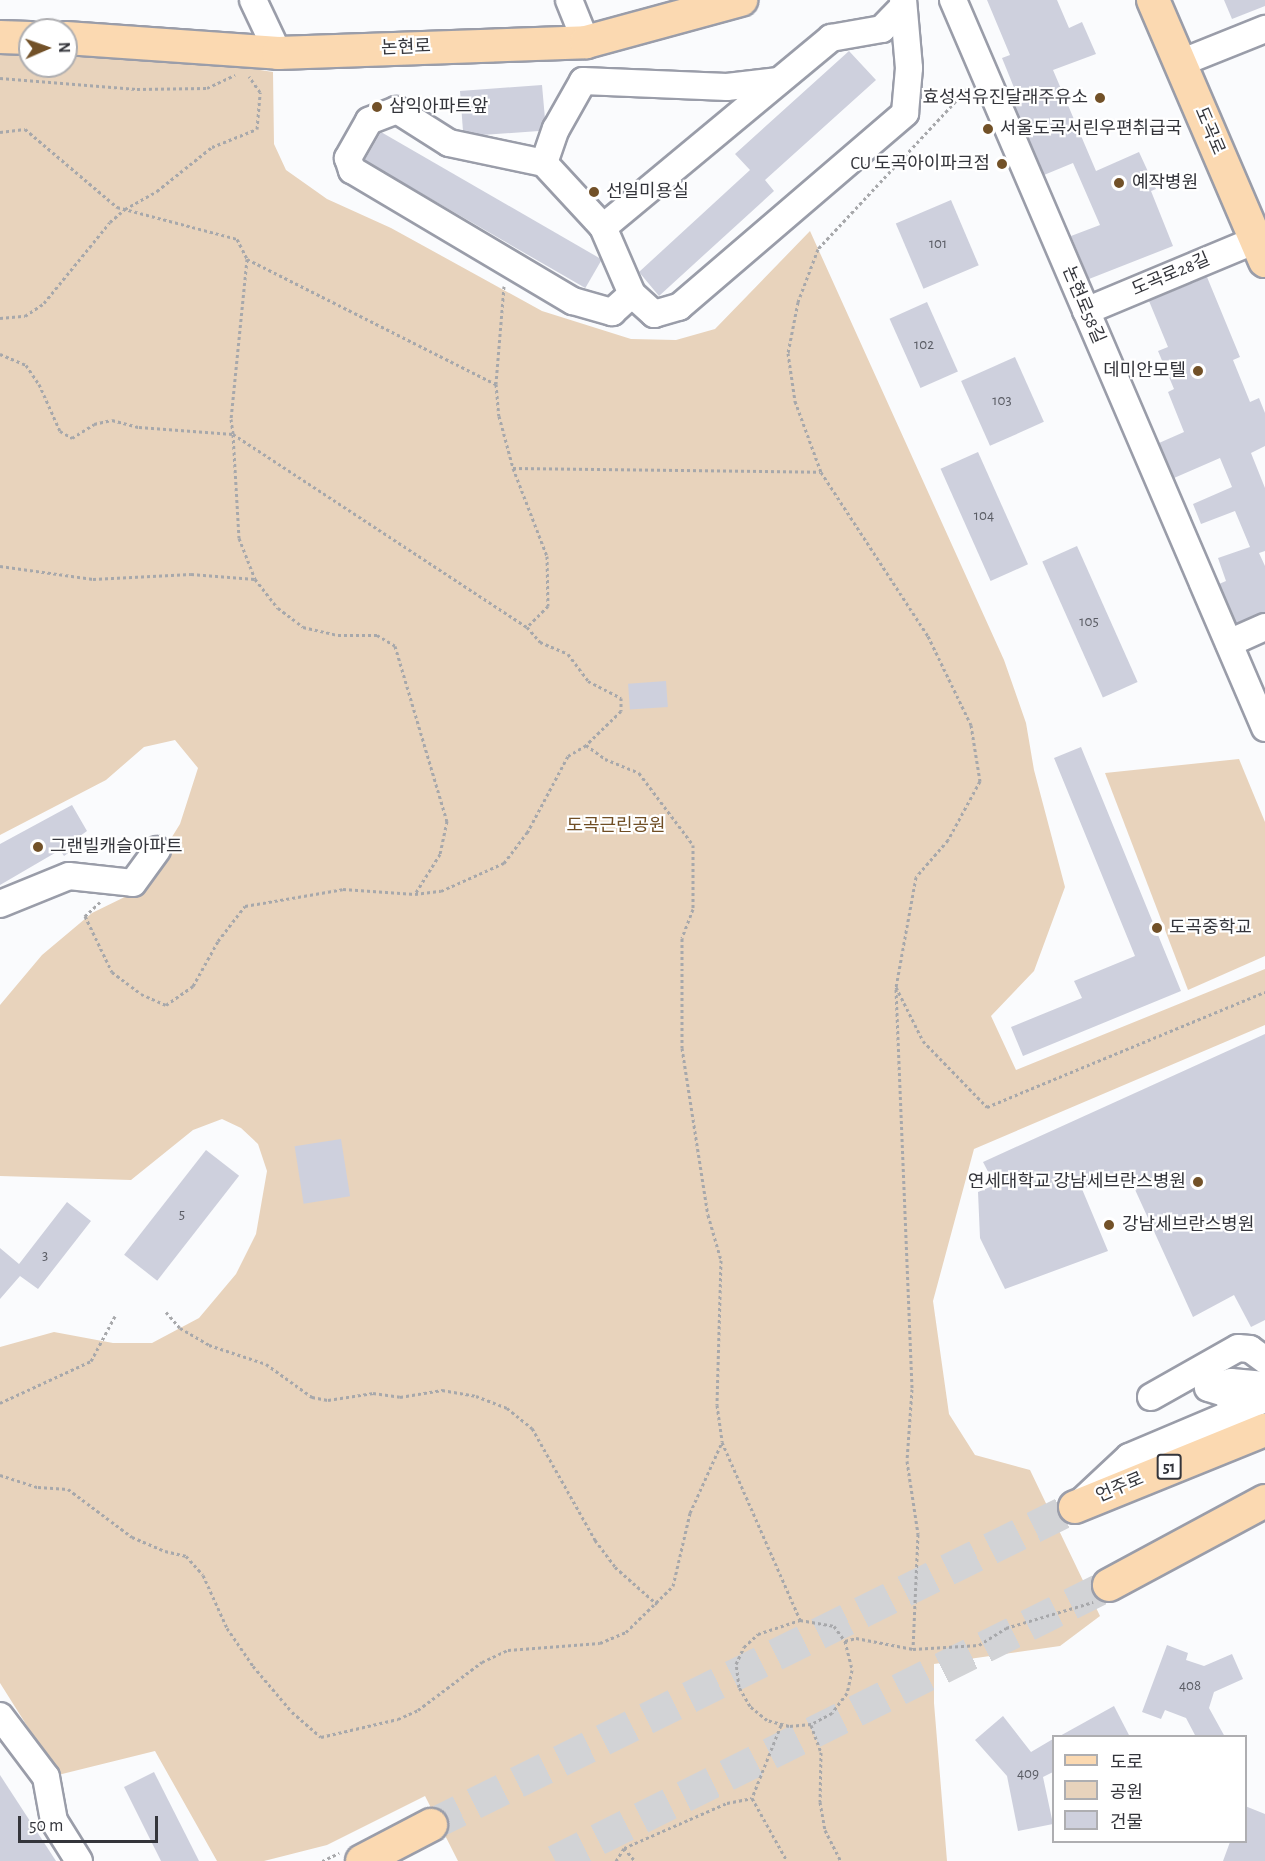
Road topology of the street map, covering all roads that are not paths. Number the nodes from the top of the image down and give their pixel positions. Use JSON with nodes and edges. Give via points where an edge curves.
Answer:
{"nodes":[{"id":1,"x":253,"y":0,"type":"edge"},
{"id":2,"x":569,"y":0,"type":"edge"},
{"id":3,"x":741,"y":0,"type":"edge"},
{"id":4,"x":953,"y":0,"type":"edge"},
{"id":5,"x":1153,"y":0,"type":"edge"},
{"id":6,"x":902,"y":4,"type":"edge"},
{"id":7,"x":1265,"y":29,"type":"edge"},
{"id":8,"x":0,"y":37,"type":"edge"},
{"id":9,"x":18,"y":38,"type":"edge"},
{"id":10,"x":78,"y":39,"type":"edge"},
{"id":11,"x":586,"y":42,"type":"junction"},
{"id":12,"x":278,"y":53,"type":"junction"},
{"id":13,"x":1180,"y":63,"type":"junction"},
{"id":14,"x":779,"y":81,"type":"junction"},
{"id":15,"x":544,"y":164,"type":"junction"},
{"id":16,"x":603,"y":227,"type":"junction"},
{"id":17,"x":1262,"y":246,"type":"edge"},
{"id":18,"x":632,"y":294,"type":"junction"},
{"id":19,"x":1086,"y":311,"type":"junction"},
{"id":20,"x":1265,"y":627,"type":"edge"},
{"id":21,"x":1229,"y":643,"type":"junction"},
{"id":22,"x":1265,"y":728,"type":"edge"},
{"id":23,"x":157,"y":850,"type":"dead end"},
{"id":24,"x":0,"y":904,"type":"edge"},
{"id":25,"x":1265,"y":1360,"type":"edge"},
{"id":26,"x":1265,"y":1385,"type":"edge"},
{"id":27,"x":1151,"y":1397,"type":"dead end"},
{"id":28,"x":1265,"y":1399,"type":"edge"},
{"id":29,"x":1233,"y":1413,"type":"junction"},
{"id":30,"x":1265,"y":1430,"type":"edge"},
{"id":31,"x":1265,"y":1501,"type":"edge"},
{"id":32,"x":1075,"y":1507,"type":"joint"},
{"id":33,"x":1106,"y":1592,"type":"tunnel mouth"},
{"id":34,"x":0,"y":1716,"type":"edge"},
{"id":35,"x":431,"y":1826,"type":"tunnel mouth"},
{"id":36,"x":79,"y":1861,"type":"edge"},
{"id":37,"x":362,"y":1861,"type":"edge"}],
"edges":[{"from":1,"to":12,"type":"street"},
{"from":2,"to":11,"type":"street"},
{"from":3,"to":11,"type":"main road","name":"논현로"},
{"from":4,"to":19,"type":"street","name":"논현로58길"},
{"from":5,"to":13,"type":"main road","name":"도곡로"},
{"from":6,"to":14,"type":"street","via":[[882,29],[831,38]]},
{"from":6,"to":18,"type":"street","via":[[909,68],[905,113],[679,307],[654,314]]},
{"from":7,"to":13,"type":"street"},
{"from":8,"to":9,"type":"main road"},
{"from":10,"to":12,"type":"main road","name":"논현로"},
{"from":11,"to":12,"type":"main road","name":"논현로"},
{"from":13,"to":17,"type":"main road","name":"도곡로"},
{"from":14,"to":15,"type":"street","via":[[727,87],[583,81],[555,129]]},
{"from":14,"to":16,"type":"street"},
{"from":15,"to":16,"type":"street"},
{"from":15,"to":18,"type":"street","via":[[449,143],[397,110],[369,121],[348,158],[352,170],[573,302],[612,312]]},
{"from":16,"to":18,"type":"street"},
{"from":17,"to":19,"type":"street","name":"도곡로28길"},
{"from":19,"to":21,"type":"street","name":"논현로58길"},
{"from":20,"to":21,"type":"street"},
{"from":21,"to":22,"type":"street","name":"논현로58길"},
{"from":23,"to":24,"type":"street","via":[[133,883],[69,876]]},
{"from":25,"to":27,"type":"street","via":[[1250,1349],[1238,1348]]},
{"from":26,"to":29,"type":"street","via":[[1231,1382],[1208,1388],[1228,1394]]},
{"from":28,"to":29,"type":"street"},
{"from":29,"to":32,"type":"street","via":[[1128,1457]]},
{"from":30,"to":32,"type":"main road","name":"언주로","number":"51"},
{"from":31,"to":33,"type":"main road"},
{"from":34,"to":36,"type":"street","via":[[46,1777],[54,1821]]},
{"from":35,"to":37,"type":"main road"}]}
